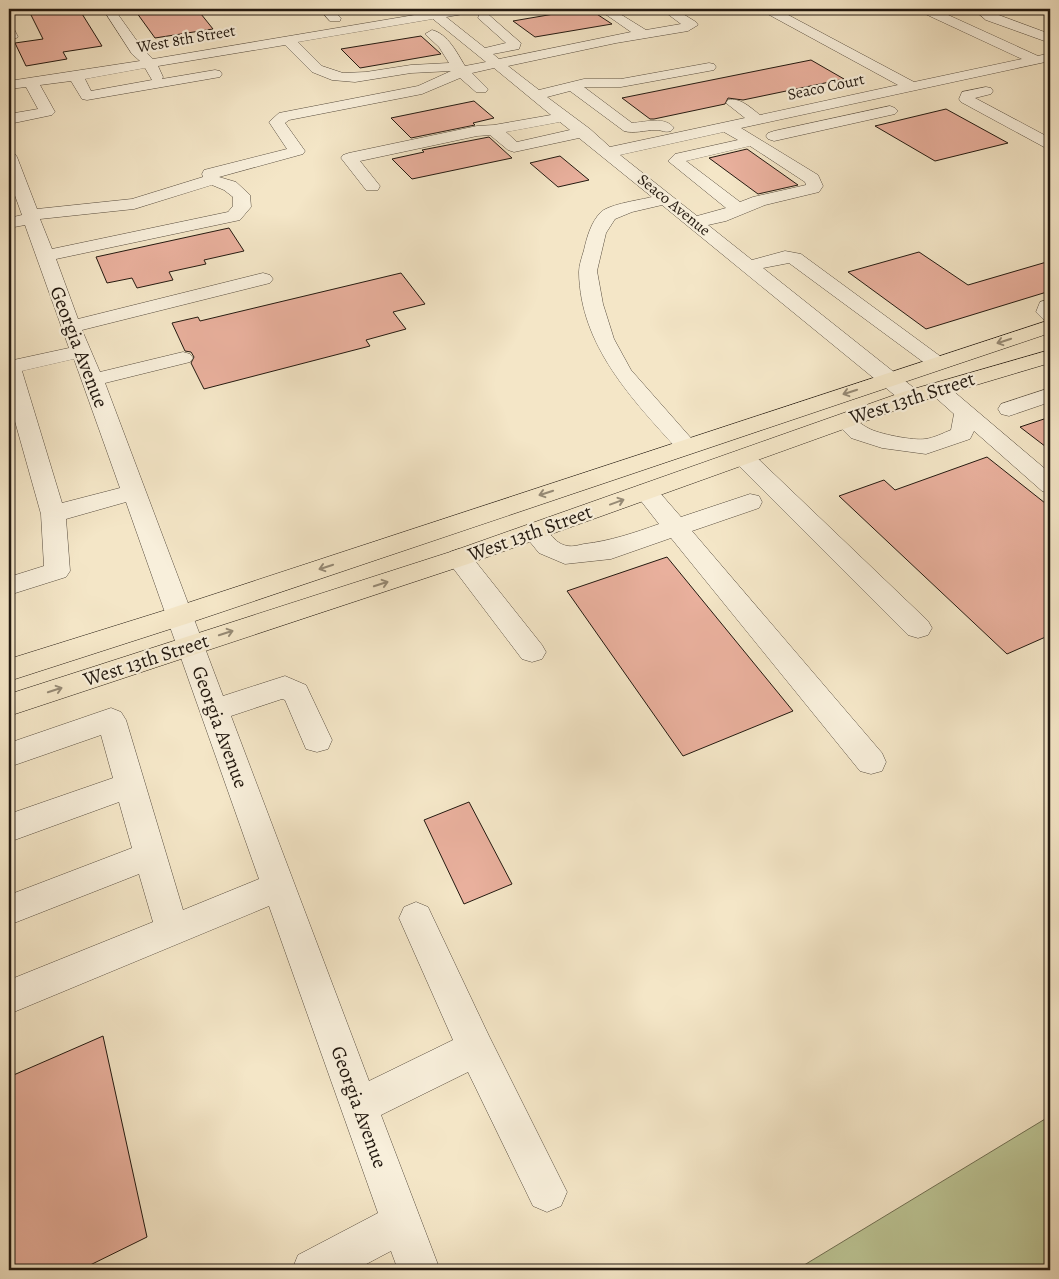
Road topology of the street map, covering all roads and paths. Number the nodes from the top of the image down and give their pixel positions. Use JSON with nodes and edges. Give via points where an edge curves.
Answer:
{"nodes":[{"id":1,"x":119,"y":9,"type":"edge"},
{"id":2,"x":325,"y":9,"type":"edge"},
{"id":3,"x":604,"y":9,"type":"edge"},
{"id":4,"x":667,"y":9,"type":"edge"},
{"id":5,"x":768,"y":9,"type":"edge"},
{"id":6,"x":925,"y":9,"type":"edge"},
{"id":7,"x":979,"y":9,"type":"edge"},
{"id":8,"x":464,"y":10,"type":"edge"},
{"id":9,"x":1019,"y":14,"type":"dead end"},
{"id":10,"x":436,"y":15,"type":"junction"},
{"id":11,"x":484,"y":18,"type":"dead end"},
{"id":12,"x":316,"y":21,"type":"dead end"},
{"id":13,"x":1050,"y":29,"type":"edge"},
{"id":14,"x":342,"y":31,"type":"junction"},
{"id":15,"x":9,"y":32,"type":"edge"},
{"id":16,"x":432,"y":34,"type":"dead end"},
{"id":17,"x":643,"y":34,"type":"junction"},
{"id":18,"x":1036,"y":34,"type":"junction"},
{"id":19,"x":9,"y":38,"type":"edge"},
{"id":20,"x":1050,"y":39,"type":"edge"},
{"id":21,"x":288,"y":40,"type":"junction"},
{"id":22,"x":154,"y":48,"type":"dead end"},
{"id":23,"x":230,"y":50,"type":"junction"},
{"id":24,"x":137,"y":51,"type":"junction"},
{"id":25,"x":483,"y":52,"type":"junction"},
{"id":26,"x":1043,"y":58,"type":"edge"},
{"id":27,"x":150,"y":63,"type":"junction"},
{"id":28,"x":242,"y":64,"type":"dead end"},
{"id":29,"x":498,"y":64,"type":"junction"},
{"id":30,"x":709,"y":67,"type":"dead end"},
{"id":31,"x":459,"y":69,"type":"junction"},
{"id":32,"x":214,"y":74,"type":"dead end"},
{"id":33,"x":76,"y":76,"type":"junction"},
{"id":34,"x":958,"y":77,"type":"junction"},
{"id":35,"x":31,"y":82,"type":"junction"},
{"id":36,"x":158,"y":83,"type":"junction"},
{"id":37,"x":9,"y":85,"type":"edge"},
{"id":38,"x":572,"y":86,"type":"junction"},
{"id":39,"x":912,"y":87,"type":"junction"},
{"id":40,"x":481,"y":89,"type":"dead end"},
{"id":41,"x":986,"y":91,"type":"junction"},
{"id":42,"x":537,"y":95,"type":"junction"},
{"id":43,"x":1002,"y":99,"type":"dead end"},
{"id":44,"x":733,"y":103,"type":"dead end"},
{"id":45,"x":890,"y":111,"type":"dead end"},
{"id":46,"x":564,"y":117,"type":"junction"},
{"id":47,"x":9,"y":119,"type":"edge"},
{"id":48,"x":755,"y":121,"type":"junction"},
{"id":49,"x":727,"y":127,"type":"junction"},
{"id":50,"x":494,"y":130,"type":"junction"},
{"id":51,"x":584,"y":132,"type":"junction"},
{"id":52,"x":774,"y":136,"type":"junction"},
{"id":53,"x":678,"y":137,"type":"junction"},
{"id":54,"x":753,"y":141,"type":"junction"},
{"id":55,"x":1050,"y":144,"type":"edge"},
{"id":56,"x":609,"y":152,"type":"junction"},
{"id":57,"x":801,"y":154,"type":"dead end"},
{"id":58,"x":9,"y":156,"type":"edge"},
{"id":59,"x":212,"y":180,"type":"junction"},
{"id":60,"x":372,"y":186,"type":"dead end"},
{"id":61,"x":667,"y":199,"type":"junction"},
{"id":62,"x":738,"y":209,"type":"junction"},
{"id":63,"x":23,"y":219,"type":"edge"},
{"id":64,"x":696,"y":222,"type":"junction"},
{"id":65,"x":45,"y":256,"type":"junction"},
{"id":66,"x":750,"y":266,"type":"junction"},
{"id":67,"x":263,"y":279,"type":"dead end"},
{"id":68,"x":1050,"y":305,"type":"edge"},
{"id":69,"x":1050,"y":315,"type":"edge"},
{"id":70,"x":1050,"y":326,"type":"edge"},
{"id":71,"x":76,"y":339,"type":"junction"},
{"id":72,"x":183,"y":358,"type":"dead end"},
{"id":73,"x":1047,"y":359,"type":"edge"},
{"id":74,"x":937,"y":363,"type":"junction"},
{"id":75,"x":9,"y":368,"type":"edge"},
{"id":76,"x":890,"y":379,"type":"junction"},
{"id":77,"x":93,"y":380,"type":"junction"},
{"id":78,"x":936,"y":389,"type":"junction"},
{"id":79,"x":1050,"y":395,"type":"edge"},
{"id":80,"x":911,"y":397,"type":"junction"},
{"id":81,"x":1009,"y":409,"type":"dead end"},
{"id":82,"x":965,"y":413,"type":"junction"},
{"id":83,"x":845,"y":421,"type":"junction"},
{"id":84,"x":687,"y":446,"type":"junction"},
{"id":85,"x":743,"y":457,"type":"junction"},
{"id":86,"x":1050,"y":486,"type":"edge"},
{"id":87,"x":133,"y":492,"type":"junction"},
{"id":88,"x":646,"y":492,"type":"junction"},
{"id":89,"x":750,"y":502,"type":"dead end"},
{"id":90,"x":53,"y":514,"type":"junction"},
{"id":91,"x":676,"y":528,"type":"junction"},
{"id":92,"x":534,"y":532,"type":"junction"},
{"id":93,"x":459,"y":558,"type":"junction"},
{"id":94,"x":9,"y":586,"type":"edge"},
{"id":95,"x":179,"y":616,"type":"junction"},
{"id":96,"x":918,"y":628,"type":"dead end"},
{"id":97,"x":190,"y":645,"type":"junction"},
{"id":98,"x":532,"y":652,"type":"dead end"},
{"id":99,"x":9,"y":670,"type":"edge"},
{"id":100,"x":9,"y":705,"type":"edge"},
{"id":101,"x":214,"y":710,"type":"junction"},
{"id":102,"x":317,"y":740,"type":"dead end"},
{"id":103,"x":9,"y":755,"type":"edge"},
{"id":104,"x":871,"y":762,"type":"dead end"},
{"id":105,"x":130,"y":785,"type":"junction"},
{"id":106,"x":9,"y":828,"type":"edge"},
{"id":107,"x":151,"y":855,"type":"junction"},
{"id":108,"x":278,"y":887,"type":"junction"},
{"id":109,"x":9,"y":910,"type":"edge"},
{"id":110,"x":416,"y":918,"type":"dead end"},
{"id":111,"x":172,"y":930,"type":"junction"},
{"id":112,"x":9,"y":997,"type":"edge"},
{"id":113,"x":476,"y":1049,"type":"junction"},
{"id":114,"x":358,"y":1106,"type":"junction"},
{"id":115,"x":547,"y":1192,"type":"dead end"},
{"id":116,"x":402,"y":1223,"type":"junction"},
{"id":117,"x":313,"y":1270,"type":"edge"},
{"id":118,"x":419,"y":1270,"type":"edge"}],
"edges":[{"from":1,"to":24,"type":"street","via":[[109,10]]},
{"from":2,"to":14,"type":"street"},
{"from":3,"to":17,"type":"street"},
{"from":4,"to":17,"type":"street","via":[[691,25]]},
{"from":5,"to":39,"type":"street"},
{"from":6,"to":26,"type":"street"},
{"from":7,"to":18,"type":"street","via":[[991,17]]},
{"from":8,"to":10,"type":"street","name":"West 8th Street"},
{"from":9,"to":13,"type":"street"},
{"from":10,"to":14,"type":"street","name":"West 8th Street"},
{"from":10,"to":25,"type":"street","name":"Seaco Avenue"},
{"from":11,"to":25,"type":"street","via":[[514,46]]},
{"from":12,"to":14,"type":"street"},
{"from":13,"to":18,"type":"street"},
{"from":14,"to":21,"type":"street","name":"West 8th Street"},
{"from":15,"to":19,"type":"street"},
{"from":16,"to":31,"type":"street","via":[[444,44]]},
{"from":17,"to":29,"type":"street"},
{"from":18,"to":20,"type":"street"},
{"from":21,"to":23,"type":"street","name":"West 8th Street"},
{"from":21,"to":31,"type":"street","via":[[317,69],[337,77],[412,69]]},
{"from":22,"to":24,"type":"street"},
{"from":23,"to":27,"type":"street","name":"West 8th Street"},
{"from":23,"to":28,"type":"street"},
{"from":24,"to":27,"type":"street"},
{"from":25,"to":29,"type":"street","name":"Seaco Avenue"},
{"from":26,"to":34,"type":"street","name":"Seaco Court"},
{"from":27,"to":33,"type":"street","name":"West 8th Street"},
{"from":27,"to":36,"type":"street"},
{"from":29,"to":31,"type":"street"},
{"from":29,"to":42,"type":"street","name":"Seaco Avenue"},
{"from":30,"to":38,"type":"street","via":[[621,83],[590,82]]},
{"from":31,"to":40,"type":"street"},
{"from":31,"to":59,"type":"street","via":[[448,79],[422,90],[284,116],[277,122],[297,152],[223,169],[210,174]]},
{"from":32,"to":36,"type":"street"},
{"from":33,"to":35,"type":"street","name":"West 8th Street"},
{"from":33,"to":36,"type":"street","via":[[87,96]]},
{"from":34,"to":39,"type":"street","name":"Seaco Court"},
{"from":34,"to":41,"type":"street"},
{"from":35,"to":37,"type":"street","name":"West 8th Street"},
{"from":35,"to":47,"type":"street","via":[[47,112]]},
{"from":38,"to":42,"type":"street"},
{"from":38,"to":53,"type":"street","via":[[629,128],[662,125]]},
{"from":39,"to":48,"type":"street","name":"Seaco Court"},
{"from":41,"to":43,"type":"street"},
{"from":41,"to":55,"type":"street","via":[[967,95],[966,99]]},
{"from":42,"to":46,"type":"street","name":"Seaco Avenue"},
{"from":44,"to":48,"type":"street"},
{"from":45,"to":52,"type":"street"},
{"from":46,"to":50,"type":"street"},
{"from":46,"to":51,"type":"street","name":"Seaco Avenue"},
{"from":48,"to":49,"type":"street","name":"Seaco Court"},
{"from":48,"to":52,"type":"street"},
{"from":49,"to":53,"type":"street","name":"Seaco Court"},
{"from":49,"to":54,"type":"street"},
{"from":50,"to":51,"type":"street","via":[[514,147]]},
{"from":50,"to":60,"type":"street","via":[[349,158]]},
{"from":51,"to":56,"type":"street","name":"Seaco Avenue"},
{"from":52,"to":57,"type":"street"},
{"from":53,"to":56,"type":"street","name":"Seaco Court"},
{"from":54,"to":62,"type":"street","via":[[812,180],[815,186]]},
{"from":54,"to":62,"type":"street","via":[[681,157],[676,161]]},
{"from":56,"to":61,"type":"street","name":"Seaco Avenue"},
{"from":58,"to":63,"type":"street","name":"Georgia Avenue"},
{"from":59,"to":63,"type":"street","via":[[134,204]]},
{"from":59,"to":65,"type":"street","via":[[230,186],[242,196],[242,207],[234,216]]},
{"from":61,"to":64,"type":"street","name":"Seaco Avenue"},
{"from":61,"to":84,"type":"street","via":[[608,215],[597,232],[588,271],[593,304],[604,339],[622,372]]},
{"from":62,"to":64,"type":"street"},
{"from":63,"to":65,"type":"street","name":"Georgia Avenue"},
{"from":64,"to":66,"type":"street","name":"Seaco Avenue"},
{"from":65,"to":71,"type":"street","name":"Georgia Avenue"},
{"from":66,"to":74,"type":"street","via":[[785,257],[794,258]]},
{"from":66,"to":76,"type":"street","name":"Seaco Avenue"},
{"from":67,"to":71,"type":"street"},
{"from":68,"to":69,"type":"street","via":[[1046,312]]},
{"from":70,"to":74,"type":"main road","name":"West 13th Street","one_way":true},
{"from":71,"to":75,"type":"street"},
{"from":71,"to":77,"type":"street","name":"Georgia Avenue"},
{"from":72,"to":77,"type":"street"},
{"from":73,"to":78,"type":"main road","name":"West 13th Street"},
{"from":74,"to":76,"type":"main road","name":"West 13th Street"},
{"from":75,"to":90,"type":"street"},
{"from":76,"to":80,"type":"street","name":"Seaco Avenue"},
{"from":76,"to":84,"type":"main road","name":"West 13th Street","one_way":true},
{"from":77,"to":87,"type":"street","name":"Georgia Avenue"},
{"from":78,"to":80,"type":"main road","name":"West 13th Street"},
{"from":78,"to":82,"type":"street"},
{"from":79,"to":81,"type":"street"},
{"from":80,"to":83,"type":"main road","name":"West 13th Street"},
{"from":82,"to":83,"type":"street","via":[[962,434],[926,447],[882,441],[859,433]]},
{"from":82,"to":86,"type":"street"},
{"from":83,"to":85,"type":"main road","name":"West 13th Street"},
{"from":84,"to":95,"type":"main road","name":"West 13th Street","one_way":true},
{"from":85,"to":88,"type":"main road","name":"West 13th Street"},
{"from":85,"to":96,"type":"street"},
{"from":87,"to":90,"type":"street"},
{"from":87,"to":95,"type":"street","name":"Georgia Avenue"},
{"from":88,"to":91,"type":"street"},
{"from":92,"to":88,"type":"main road","name":"West 13th Street","one_way":true},
{"from":89,"to":91,"type":"street"},
{"from":90,"to":94,"type":"street","via":[[57,571]]},
{"from":91,"to":92,"type":"street","via":[[611,550],[565,555],[548,547]]},
{"from":91,"to":104,"type":"street"},
{"from":92,"to":93,"type":"main road","name":"West 13th Street"},
{"from":97,"to":93,"type":"main road","name":"West 13th Street","one_way":true},
{"from":93,"to":98,"type":"street"},
{"from":95,"to":97,"type":"street","name":"Georgia Avenue"},
{"from":95,"to":99,"type":"main road","name":"West 13th Street"},
{"from":100,"to":97,"type":"main road","name":"West 13th Street","one_way":true},
{"from":97,"to":101,"type":"street","name":"Georgia Avenue"},
{"from":101,"to":102,"type":"street","via":[[285,687],[296,693]]},
{"from":101,"to":108,"type":"street","name":"Georgia Avenue"},
{"from":103,"to":105,"type":"street","via":[[111,720]]},
{"from":105,"to":106,"type":"street"},
{"from":105,"to":107,"type":"street"},
{"from":107,"to":109,"type":"street"},
{"from":107,"to":111,"type":"street"},
{"from":108,"to":111,"type":"street"},
{"from":108,"to":114,"type":"street","name":"Georgia Avenue"},
{"from":110,"to":113,"type":"street"},
{"from":111,"to":112,"type":"street"},
{"from":113,"to":114,"type":"street"},
{"from":113,"to":115,"type":"street"},
{"from":114,"to":116,"type":"street","name":"Georgia Avenue"},
{"from":116,"to":117,"type":"street"},
{"from":116,"to":118,"type":"street","name":"Georgia Avenue"}]}
